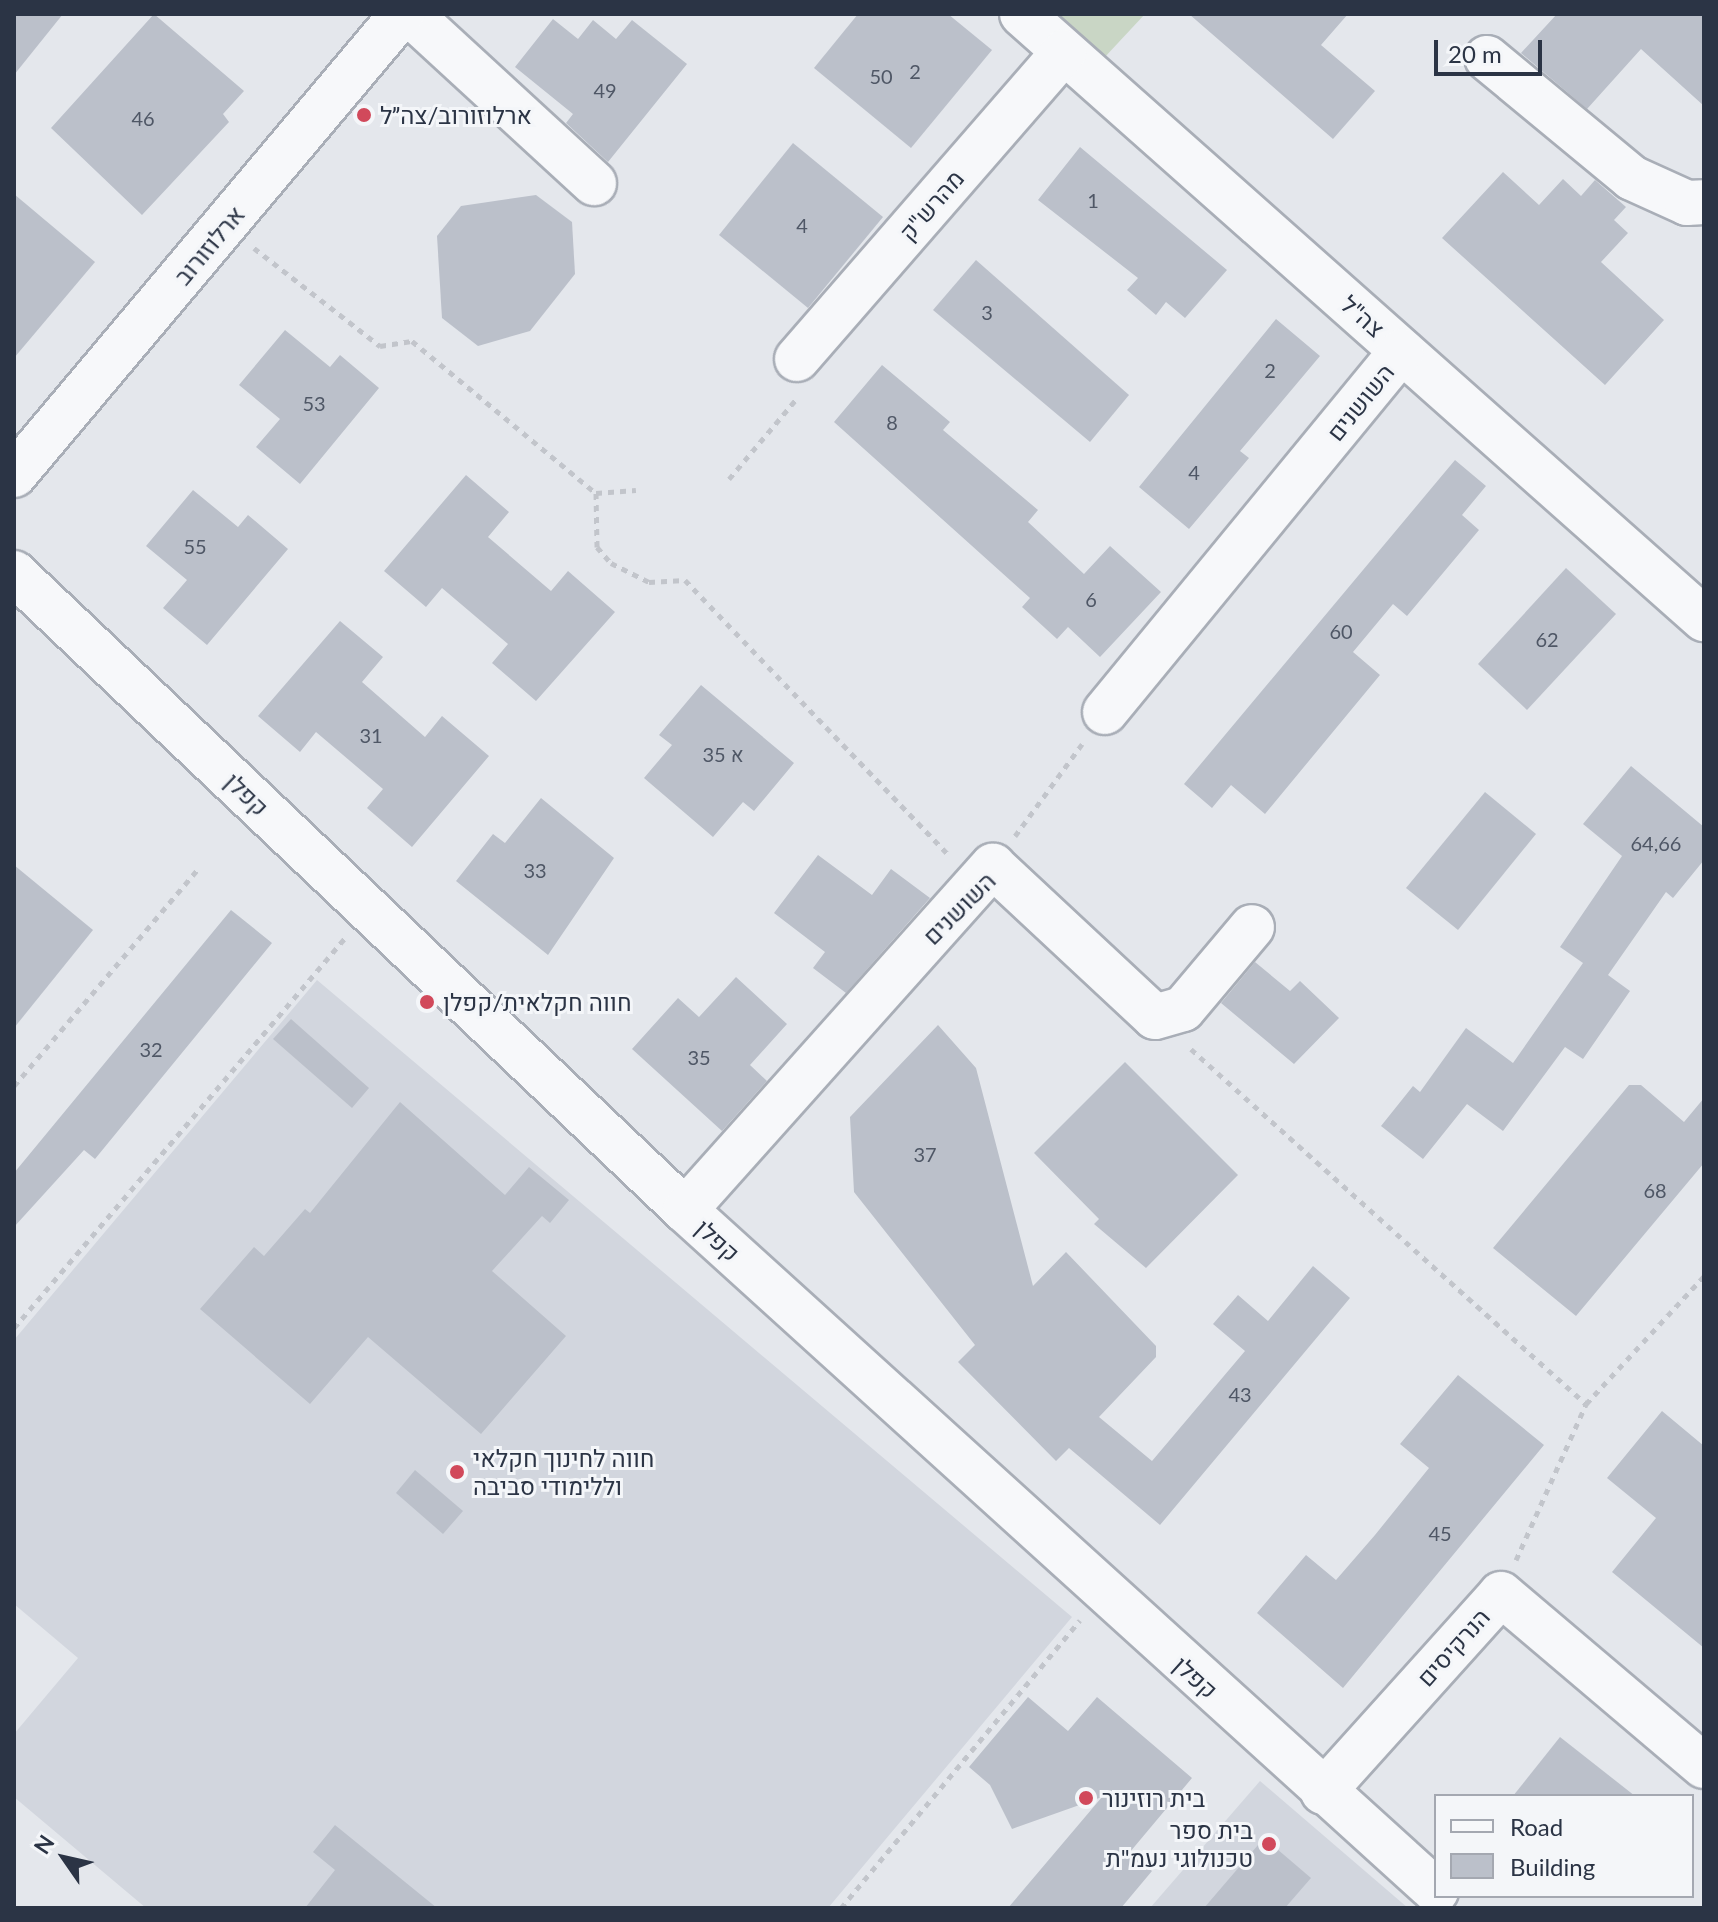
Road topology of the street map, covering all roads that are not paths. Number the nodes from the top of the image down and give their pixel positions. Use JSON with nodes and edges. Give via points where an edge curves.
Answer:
{"nodes":[{"id":1,"x":402,"y":14,"type":"edge"},
{"id":2,"x":410,"y":14,"type":"edge"},
{"id":3,"x":1022,"y":14,"type":"edge"},
{"id":4,"x":1064,"y":52,"type":"junction"},
{"id":5,"x":1487,"y":58,"type":"dead end"},
{"id":6,"x":594,"y":183,"type":"dead end"},
{"id":7,"x":1704,"y":202,"type":"edge"},
{"id":8,"x":1402,"y":351,"type":"junction"},
{"id":9,"x":800,"y":375,"type":"road end"},
{"id":10,"x":14,"y":475,"type":"edge"},
{"id":11,"x":14,"y":573,"type":"edge"},
{"id":12,"x":1704,"y":619,"type":"edge"},
{"id":13,"x":1105,"y":712,"type":"road end"},
{"id":14,"x":1252,"y":927,"type":"dead end"},
{"id":15,"x":685,"y":1210,"type":"junction"},
{"id":16,"x":1704,"y":1766,"type":"edge"},
{"id":17,"x":1323,"y":1792,"type":"junction"},
{"id":18,"x":1434,"y":1889,"type":"edge"}],
"edges":[{"from":1,"to":10,"type":"street","name":"ארלוזורוב"},
{"from":2,"to":6,"type":"street"},
{"from":3,"to":4,"type":"street","name":"צה\"ל"},
{"from":4,"to":8,"type":"street","name":"צה\"ל"},
{"from":4,"to":9,"type":"street","name":"מהרש\"ק"},
{"from":5,"to":7,"type":"street","via":[[1632,178],[1687,203]]},
{"from":8,"to":12,"type":"street","name":"צה\"ל"},
{"from":8,"to":13,"type":"street","name":"השושנים"},
{"from":11,"to":15,"type":"street","name":"קפלן"},
{"from":14,"to":15,"type":"street","name":"השושנים","via":[[1183,1009],[1155,1017],[985,875]]},
{"from":15,"to":17,"type":"street","name":"קפלן"},
{"from":16,"to":17,"type":"street","name":"הנרקיסים","via":[[1501,1594]]},
{"from":17,"to":18,"type":"street","name":"קפלן"}]}
